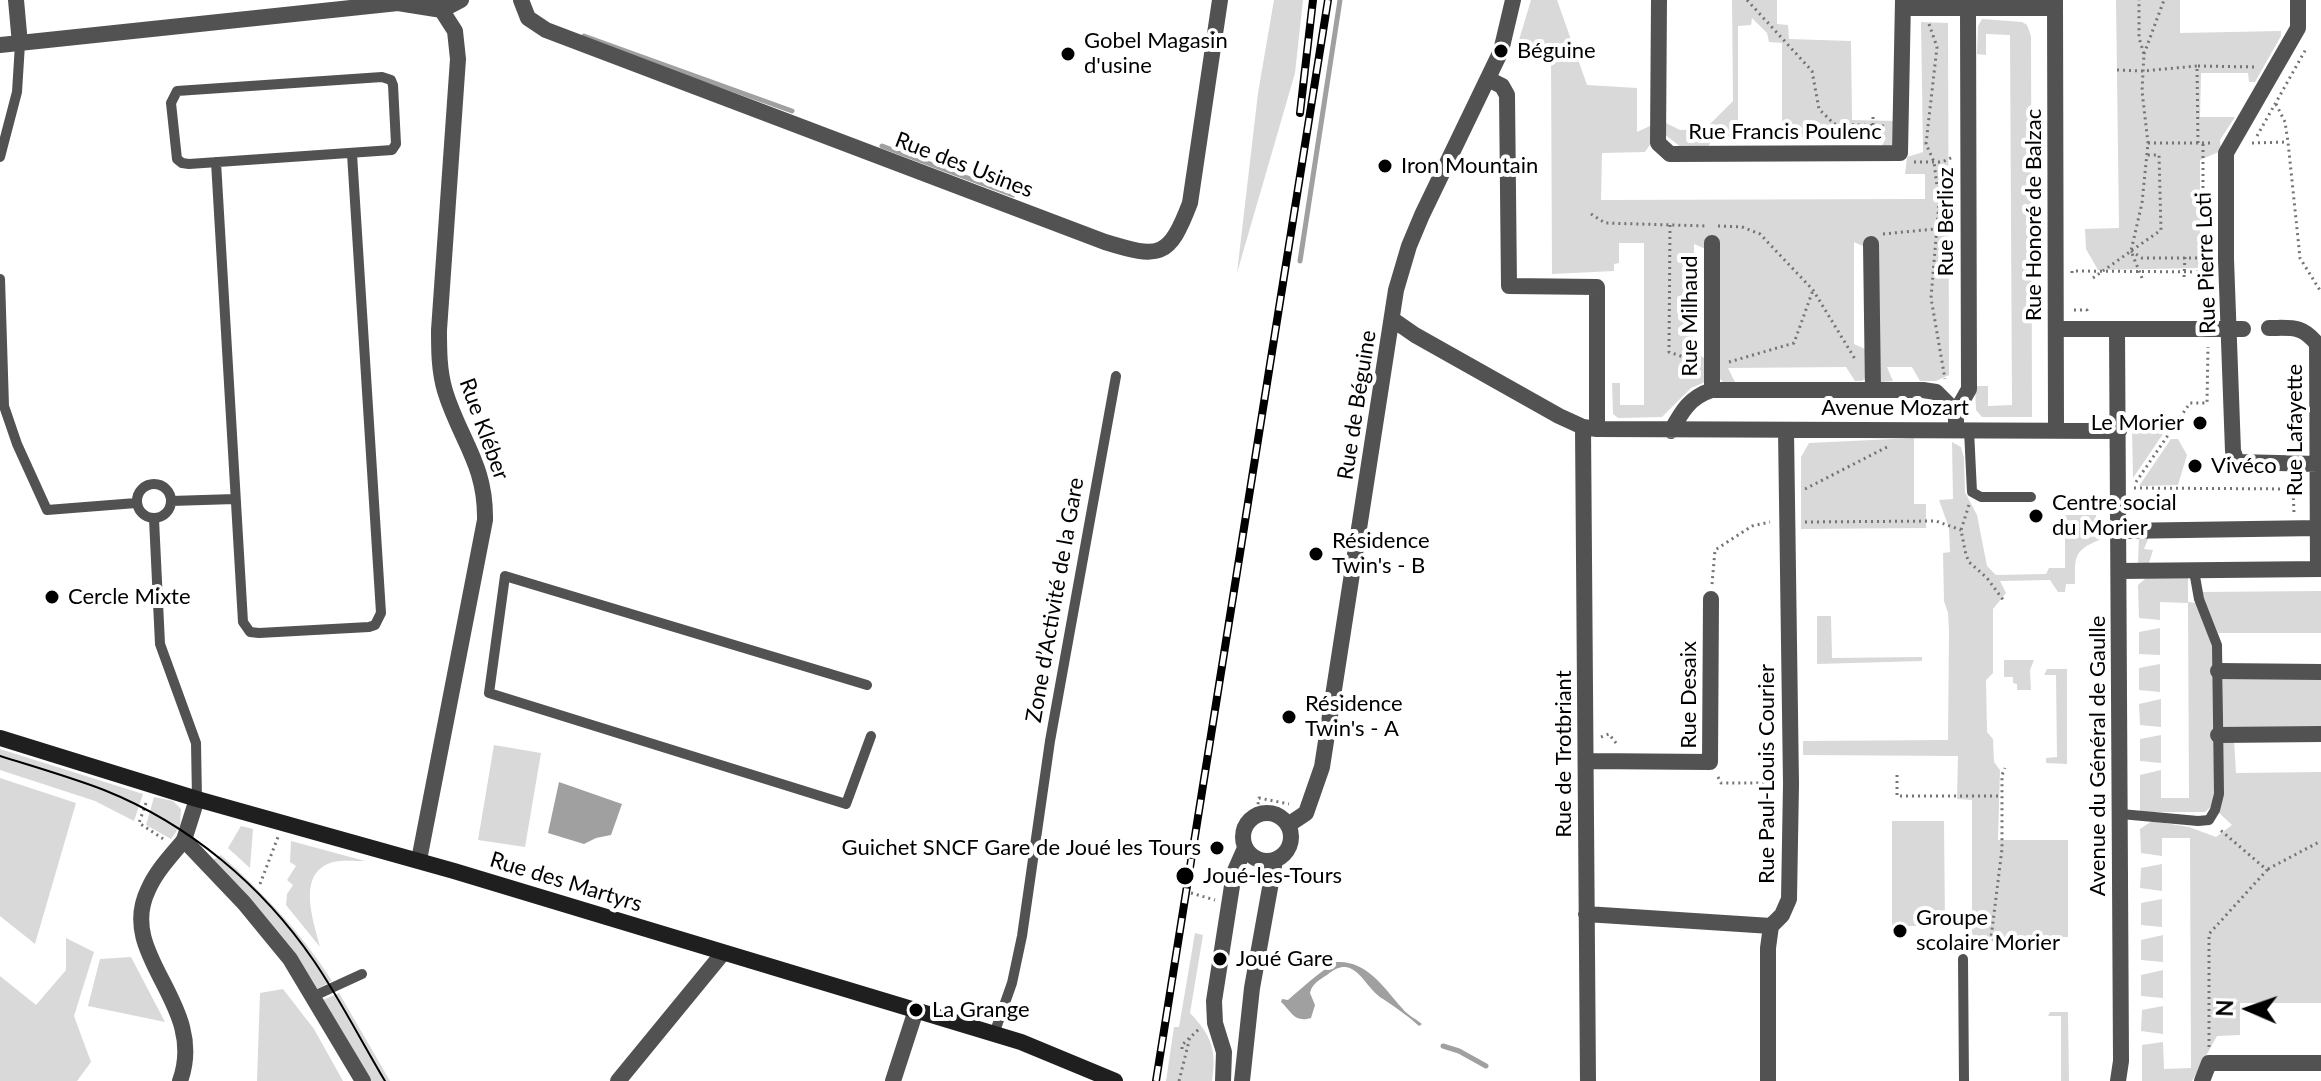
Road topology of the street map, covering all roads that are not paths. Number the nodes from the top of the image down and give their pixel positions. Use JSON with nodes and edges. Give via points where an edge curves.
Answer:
{"nodes":[{"id":1,"x":16,"y":0,"type":"edge"},
{"id":2,"x":461,"y":0,"type":"edge"},
{"id":3,"x":521,"y":0,"type":"edge"},
{"id":4,"x":1220,"y":0,"type":"edge"},
{"id":5,"x":1513,"y":0,"type":"edge"},
{"id":6,"x":1659,"y":0,"type":"edge"},
{"id":7,"x":2298,"y":0,"type":"edge"},
{"id":8,"x":383,"y":2,"type":"edge"},
{"id":9,"x":1903,"y":4,"type":"edge"},
{"id":10,"x":2055,"y":4,"type":"edge"},
{"id":11,"x":439,"y":5,"type":"edge"},
{"id":12,"x":1968,"y":10,"type":"junction"},
{"id":13,"x":20,"y":44,"type":"junction"},
{"id":14,"x":0,"y":45,"type":"edge"},
{"id":15,"x":1488,"y":79,"type":"junction"},
{"id":16,"x":352,"y":154,"type":"junction"},
{"id":17,"x":0,"y":157,"type":"edge"},
{"id":18,"x":216,"y":162,"type":"junction"},
{"id":19,"x":1712,"y":243,"type":"dead end"},
{"id":20,"x":1871,"y":244,"type":"road end"},
{"id":21,"x":0,"y":279,"type":"edge"},
{"id":22,"x":1392,"y":319,"type":"junction"},
{"id":23,"x":2269,"y":328,"type":"dead end"},
{"id":24,"x":2056,"y":329,"type":"junction"},
{"id":25,"x":2117,"y":329,"type":"junction"},
{"id":26,"x":2237,"y":329,"type":"junction"},
{"id":27,"x":1116,"y":376,"type":"dead end"},
{"id":28,"x":1712,"y":390,"type":"junction"},
{"id":29,"x":1873,"y":390,"type":"junction"},
{"id":30,"x":1956,"y":412,"type":"junction"},
{"id":31,"x":1590,"y":428,"type":"junction"},
{"id":32,"x":1786,"y":430,"type":"junction"},
{"id":33,"x":1962,"y":430,"type":"junction"},
{"id":34,"x":2056,"y":430,"type":"junction"},
{"id":35,"x":1671,"y":431,"type":"junction"},
{"id":36,"x":2119,"y":431,"type":"junction"},
{"id":37,"x":2318,"y":464,"type":"junction"},
{"id":38,"x":2031,"y":497,"type":"dead end"},
{"id":39,"x":235,"y":499,"type":"junction"},
{"id":40,"x":171,"y":501,"type":"junction"},
{"id":41,"x":136,"y":503,"type":"junction"},
{"id":42,"x":154,"y":519,"type":"junction"},
{"id":43,"x":2318,"y":528,"type":"junction"},
{"id":44,"x":2119,"y":531,"type":"junction"},
{"id":45,"x":2319,"y":569,"type":"edge"},
{"id":46,"x":2119,"y":571,"type":"junction"},
{"id":47,"x":2194,"y":571,"type":"junction"},
{"id":48,"x":1711,"y":599,"type":"road end"},
{"id":49,"x":2218,"y":671,"type":"junction"},
{"id":50,"x":2321,"y":672,"type":"edge"},
{"id":51,"x":867,"y":685,"type":"dead end"},
{"id":52,"x":2321,"y":734,"type":"edge"},
{"id":53,"x":2218,"y":735,"type":"junction"},
{"id":54,"x":871,"y":736,"type":"dead end"},
{"id":55,"x":0,"y":738,"type":"edge"},
{"id":56,"x":1587,"y":761,"type":"junction"},
{"id":57,"x":197,"y":799,"type":"junction"},
{"id":58,"x":2121,"y":814,"type":"junction"},
{"id":59,"x":1288,"y":825,"type":"junction"},
{"id":60,"x":184,"y":840,"type":"junction"},
{"id":61,"x":1245,"y":848,"type":"junction"},
{"id":62,"x":419,"y":860,"type":"junction"},
{"id":63,"x":1275,"y":860,"type":"junction"},
{"id":64,"x":1586,"y":914,"type":"junction"},
{"id":65,"x":1771,"y":926,"type":"junction"},
{"id":66,"x":723,"y":953,"type":"junction"},
{"id":67,"x":1963,"y":959,"type":"dead end"},
{"id":68,"x":362,"y":974,"type":"dead end"},
{"id":69,"x":314,"y":996,"type":"junction"},
{"id":70,"x":916,"y":1010,"type":"junction"},
{"id":71,"x":994,"y":1034,"type":"junction"},
{"id":72,"x":1247,"y":1038,"type":"junction"},
{"id":73,"x":1222,"y":1042,"type":"junction"},
{"id":74,"x":2321,"y":1063,"type":"edge"},
{"id":75,"x":180,"y":1081,"type":"edge"},
{"id":76,"x":363,"y":1081,"type":"edge"},
{"id":77,"x":618,"y":1081,"type":"edge"},
{"id":78,"x":893,"y":1081,"type":"edge"},
{"id":79,"x":1115,"y":1081,"type":"edge"},
{"id":80,"x":1223,"y":1081,"type":"edge"},
{"id":81,"x":1242,"y":1081,"type":"edge"},
{"id":82,"x":1588,"y":1081,"type":"edge"},
{"id":83,"x":1768,"y":1081,"type":"edge"},
{"id":84,"x":1964,"y":1081,"type":"edge"},
{"id":85,"x":2118,"y":1081,"type":"edge"},
{"id":86,"x":2202,"y":1081,"type":"edge"}],
"edges":[{"from":1,"to":13,"type":"street"},
{"from":2,"to":11,"type":"street"},
{"from":3,"to":4,"type":"street","name":"Rue des Usines","via":[[528,18],[546,30],[1105,242],[1150,254],[1164,249],[1178,233],[1190,203]]},
{"from":5,"to":15,"type":"street","name":"Rue de Béguine"},
{"from":6,"to":9,"type":"street","name":"Rue Francis Poulenc","via":[[1658,143],[1670,154],[1900,153]]},
{"from":7,"to":26,"type":"street","name":"Rue Pierre Loti","via":[[2298,28],[2226,153],[2226,259]]},
{"from":8,"to":11,"type":"street"},
{"from":8,"to":13,"type":"street"},
{"from":9,"to":12,"type":"street"},
{"from":10,"to":12,"type":"street"},
{"from":10,"to":24,"type":"street","name":"Rue Honoré de Balzac"},
{"from":11,"to":62,"type":"street","name":"Rue Kléber","via":[[455,31],[458,59],[440,370],[480,470],[485,520]]},
{"from":12,"to":30,"type":"street","name":"Rue Berlioz","via":[[1969,389]]},
{"from":13,"to":14,"type":"street"},
{"from":13,"to":17,"type":"lane","via":[[17,92]]},
{"from":15,"to":22,"type":"street","name":"Rue de Béguine","via":[[1409,246]]},
{"from":15,"to":31,"type":"street","name":"Rue de Trotbriant","via":[[1507,95],[1509,286],[1597,287]]},
{"from":16,"to":18,"type":"lane"},
{"from":16,"to":18,"type":"lane","via":[[385,152],[396,144],[393,85],[387,78],[177,91],[171,103],[177,159],[189,164]]},
{"from":16,"to":39,"type":"lane","via":[[381,613],[375,625],[259,633],[245,628]]},
{"from":18,"to":39,"type":"lane"},
{"from":19,"to":28,"type":"street","name":"Rue Milhaud"},
{"from":20,"to":29,"type":"street"},
{"from":21,"to":41,"type":"lane","via":[[4,406],[47,510]]},
{"from":22,"to":31,"type":"street","name":"Avenue Mozart","via":[[1559,416]]},
{"from":22,"to":59,"type":"street","name":"Rue de Béguine","via":[[1322,767],[1306,813]]},
{"from":23,"to":37,"type":"street","name":"Rue Lafayette","via":[[2296,328],[2317,344]]},
{"from":24,"to":25,"type":"street"},
{"from":24,"to":34,"type":"street","name":"Rue Honoré de Balzac"},
{"from":25,"to":26,"type":"street"},
{"from":25,"to":36,"type":"street","name":"Avenue du Général de Gaulle"},
{"from":26,"to":37,"type":"street","name":"Rue Pierre Loti","via":[[2237,462]]},
{"from":27,"to":71,"type":"lane","name":"Zone d’Activité de la Gare","via":[[1012,983]]},
{"from":28,"to":29,"type":"street","name":"Avenue Mozart"},
{"from":28,"to":35,"type":"street","via":[[1685,407]]},
{"from":29,"to":30,"type":"street","name":"Avenue Mozart","via":[[1936,392]]},
{"from":30,"to":33,"type":"street","name":"Rue Berlioz"},
{"from":31,"to":35,"type":"street","name":"Avenue Mozart"},
{"from":31,"to":56,"type":"street","name":"Rue de Trotbriant"},
{"from":32,"to":33,"type":"street","name":"Avenue Mozart"},
{"from":32,"to":35,"type":"street","name":"Avenue Mozart"},
{"from":32,"to":65,"type":"street","name":"Rue Paul-Louis Courier","via":[[1789,899]]},
{"from":33,"to":34,"type":"street","name":"Avenue Mozart"},
{"from":33,"to":38,"type":"lane","name":"Rue Berlioz","via":[[1972,492],[1981,497]]},
{"from":34,"to":36,"type":"street","name":"Avenue Mozart"},
{"from":36,"to":44,"type":"street","name":"Avenue du Général de Gaulle"},
{"from":37,"to":43,"type":"street","name":"Rue Lafayette"},
{"from":39,"to":40,"type":"lane"},
{"from":40,"to":41,"type":"lane","via":[[165,488],[152,484],[140,491]]},
{"from":40,"to":42,"type":"lane","via":[[165,514]]},
{"from":41,"to":42,"type":"lane","via":[[143,515]]},
{"from":42,"to":57,"type":"lane","via":[[160,644],[196,743]]},
{"from":43,"to":44,"type":"street"},
{"from":43,"to":45,"type":"street","name":"Rue Lafayette"},
{"from":44,"to":46,"type":"street","name":"Avenue du Général de Gaulle"},
{"from":45,"to":47,"type":"street"},
{"from":46,"to":47,"type":"street"},
{"from":46,"to":58,"type":"street","name":"Avenue du Général de Gaulle"},
{"from":47,"to":49,"type":"lane","via":[[2217,645]]},
{"from":48,"to":56,"type":"street","name":"Rue Desaix","via":[[1710,762]]},
{"from":49,"to":50,"type":"street"},
{"from":49,"to":53,"type":"lane"},
{"from":51,"to":54,"type":"lane","via":[[505,576],[489,693],[846,804]]},
{"from":52,"to":53,"type":"street"},
{"from":53,"to":58,"type":"lane","via":[[2219,794],[2209,820]]},
{"from":55,"to":57,"type":"main road","name":"Rue des Martyrs"},
{"from":56,"to":64,"type":"street","name":"Rue de Trotbriant"},
{"from":57,"to":60,"type":"street"},
{"from":57,"to":62,"type":"main road","name":"Rue des Martyrs"},
{"from":58,"to":85,"type":"street","name":"Avenue du Général de Gaulle"},
{"from":59,"to":61,"type":"street","via":[[1276,814],[1256,816],[1243,832]]},
{"from":59,"to":63,"type":"street","name":"Rue de Béguine","via":[[1290,846]]},
{"from":60,"to":69,"type":"street","via":[[270,932]]},
{"from":60,"to":75,"type":"street","via":[[147,890],[141,922],[146,947],[183,1021],[187,1043]]},
{"from":61,"to":63,"type":"street","via":[[1261,861]]},
{"from":61,"to":73,"type":"street","via":[[1234,873],[1214,1001]]},
{"from":62,"to":66,"type":"main road","name":"Rue des Martyrs"},
{"from":63,"to":72,"type":"street","name":"Rue de Béguine"},
{"from":64,"to":65,"type":"street"},
{"from":64,"to":82,"type":"street","name":"Rue de Trotbriant"},
{"from":65,"to":83,"type":"street"},
{"from":66,"to":70,"type":"main road","name":"Rue des Martyrs"},
{"from":66,"to":77,"type":"street"},
{"from":67,"to":84,"type":"lane"},
{"from":68,"to":69,"type":"lane"},
{"from":69,"to":76,"type":"street"},
{"from":70,"to":71,"type":"main road","name":"Rue des Martyrs"},
{"from":70,"to":78,"type":"street"},
{"from":71,"to":79,"type":"main road","name":"Rue des Martyrs"},
{"from":72,"to":73,"type":"lane","via":[[1235,1045]]},
{"from":72,"to":81,"type":"street","name":"Rue de Béguine"},
{"from":73,"to":80,"type":"street"},
{"from":74,"to":86,"type":"street","via":[[2209,1063]]}]}
